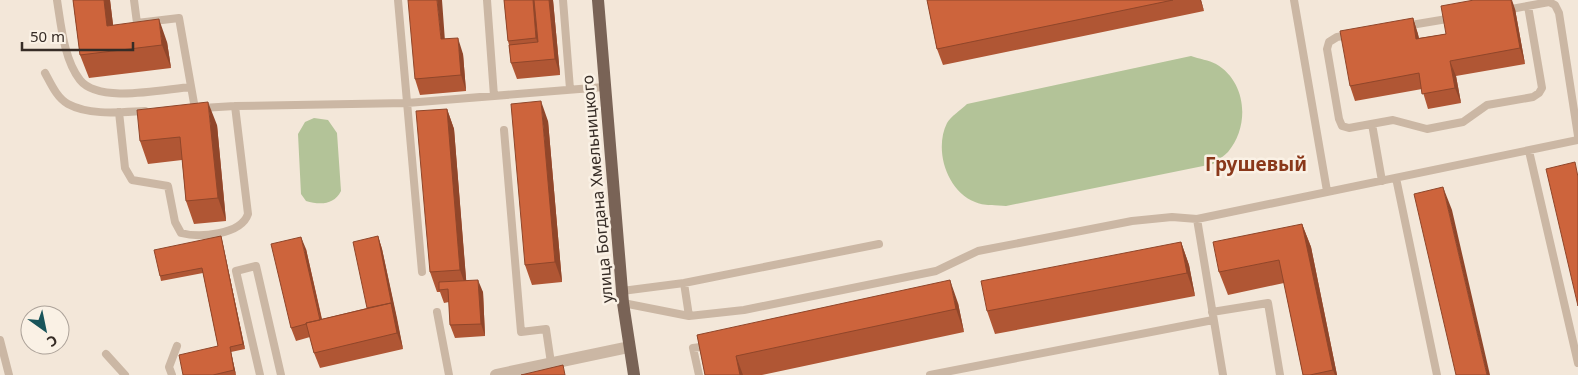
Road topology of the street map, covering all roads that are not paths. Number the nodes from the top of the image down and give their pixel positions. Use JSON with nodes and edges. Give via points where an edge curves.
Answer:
{"nodes":[{"id":1,"x":57,"y":0,"type":"edge"},
{"id":2,"x":134,"y":0,"type":"edge"},
{"id":3,"x":398,"y":0,"type":"edge"},
{"id":4,"x":487,"y":0,"type":"edge"},
{"id":5,"x":563,"y":0,"type":"edge"},
{"id":6,"x":598,"y":0,"type":"edge"},
{"id":7,"x":1294,"y":0,"type":"edge"},
{"id":8,"x":1528,"y":6,"type":"junction"},
{"id":9,"x":1499,"y":11,"type":"edge"},
{"id":10,"x":1461,"y":17,"type":"edge"},
{"id":11,"x":1394,"y":28,"type":"edge"},
{"id":12,"x":1356,"y":34,"type":"edge"},
{"id":13,"x":45,"y":73,"type":"dead end"},
{"id":14,"x":604,"y":86,"type":"junction"},
{"id":15,"x":191,"y":87,"type":"junction"},
{"id":16,"x":570,"y":89,"type":"junction"},
{"id":17,"x":494,"y":96,"type":"junction"},
{"id":18,"x":407,"y":103,"type":"junction"},
{"id":19,"x":235,"y":106,"type":"junction"},
{"id":20,"x":185,"y":109,"type":"edge"},
{"id":21,"x":195,"y":109,"type":"junction"},
{"id":22,"x":157,"y":111,"type":"edge"},
{"id":23,"x":119,"y":112,"type":"junction"},
{"id":24,"x":1372,"y":124,"type":"junction"},
{"id":25,"x":504,"y":130,"type":"dead end"},
{"id":26,"x":1578,"y":136,"type":"edge"},
{"id":27,"x":1578,"y":140,"type":"edge"},
{"id":28,"x":1529,"y":151,"type":"junction"},
{"id":29,"x":1396,"y":178,"type":"junction"},
{"id":30,"x":1382,"y":181,"type":"junction"},
{"id":31,"x":1327,"y":191,"type":"junction"},
{"id":32,"x":1197,"y":219,"type":"junction"},
{"id":33,"x":879,"y":244,"type":"dead end"},
{"id":34,"x":422,"y":272,"type":"dead end"},
{"id":35,"x":684,"y":283,"type":"junction"},
{"id":36,"x":623,"y":297,"type":"junction"},
{"id":37,"x":437,"y":312,"type":"dead end"},
{"id":38,"x":689,"y":316,"type":"junction"},
{"id":39,"x":1212,"y":316,"type":"junction"},
{"id":40,"x":0,"y":340,"type":"edge"},
{"id":41,"x":720,"y":344,"type":"edge"},
{"id":42,"x":176,"y":346,"type":"dead end"},
{"id":43,"x":629,"y":347,"type":"junction"},
{"id":44,"x":106,"y":354,"type":"dead end"},
{"id":45,"x":1578,"y":363,"type":"edge"},
{"id":46,"x":551,"y":364,"type":"junction"},
{"id":47,"x":9,"y":375,"type":"edge"},
{"id":48,"x":125,"y":375,"type":"edge"},
{"id":49,"x":172,"y":375,"type":"edge"},
{"id":50,"x":260,"y":375,"type":"edge"},
{"id":51,"x":281,"y":375,"type":"edge"},
{"id":52,"x":449,"y":375,"type":"edge"},
{"id":53,"x":496,"y":375,"type":"edge"},
{"id":54,"x":634,"y":375,"type":"edge"},
{"id":55,"x":699,"y":375,"type":"edge"},
{"id":56,"x":930,"y":375,"type":"edge"},
{"id":57,"x":1223,"y":375,"type":"edge"},
{"id":58,"x":1280,"y":375,"type":"edge"},
{"id":59,"x":1437,"y":375,"type":"edge"}],
"edges":[{"from":1,"to":15,"type":"lane","via":[[71,62],[81,81],[94,90],[112,94]]},
{"from":2,"to":15,"type":"lane","via":[[137,23],[179,18]]},
{"from":3,"to":18,"type":"lane"},
{"from":4,"to":17,"type":"lane"},
{"from":5,"to":16,"type":"lane"},
{"from":6,"to":14,"type":"main road","name":"улица Богдана Хмельницкого"},
{"from":7,"to":31,"type":"lane"},
{"from":8,"to":9,"type":"lane"},
{"from":8,"to":24,"type":"lane","via":[[1542,88],[1539,94],[1487,105],[1463,122],[1427,129],[1393,120]]},
{"from":8,"to":26,"type":"lane","via":[[1549,2],[1555,5]]},
{"from":10,"to":11,"type":"lane"},
{"from":12,"to":24,"type":"lane","via":[[1337,37],[1329,42],[1327,50],[1339,120],[1342,126],[1349,128]]},
{"from":13,"to":23,"type":"lane","via":[[68,104],[85,110]]},
{"from":14,"to":16,"type":"lane"},
{"from":14,"to":36,"type":"main road","name":"улица Богдана Хмельницкого"},
{"from":15,"to":21,"type":"lane"},
{"from":16,"to":17,"type":"lane"},
{"from":17,"to":18,"type":"lane"},
{"from":18,"to":19,"type":"lane"},
{"from":18,"to":34,"type":"lane"},
{"from":19,"to":21,"type":"lane"},
{"from":19,"to":23,"type":"lane","via":[[248,214],[245,223],[237,229],[192,236],[181,233],[175,222],[168,186],[132,180],[125,168]]},
{"from":20,"to":21,"type":"lane"},
{"from":22,"to":23,"type":"lane"},
{"from":24,"to":30,"type":"lane"},
{"from":25,"to":46,"type":"lane","via":[[521,332],[546,330]]},
{"from":27,"to":28,"type":"lane"},
{"from":28,"to":29,"type":"lane"},
{"from":28,"to":45,"type":"lane"},
{"from":29,"to":30,"type":"lane"},
{"from":29,"to":59,"type":"lane"},
{"from":30,"to":31,"type":"lane"},
{"from":31,"to":32,"type":"lane"},
{"from":32,"to":38,"type":"lane","via":[[1172,217],[1132,221],[978,251],[936,271],[744,310]]},
{"from":32,"to":39,"type":"lane"},
{"from":33,"to":35,"type":"lane"},
{"from":35,"to":36,"type":"lane"},
{"from":35,"to":38,"type":"lane"},
{"from":36,"to":38,"type":"lane"},
{"from":36,"to":43,"type":"main road","name":"улица Богдана Хмельницкого"},
{"from":37,"to":52,"type":"lane"},
{"from":39,"to":56,"type":"lane"},
{"from":39,"to":57,"type":"lane"},
{"from":39,"to":58,"type":"lane","via":[[1268,303]]},
{"from":40,"to":47,"type":"lane"},
{"from":41,"to":55,"type":"lane","via":[[693,348]]},
{"from":42,"to":49,"type":"lane","via":[[169,367]]},
{"from":43,"to":46,"type":"street"},
{"from":43,"to":54,"type":"main road","name":"улица Богдана Хмельницкого"},
{"from":44,"to":48,"type":"lane"},
{"from":46,"to":53,"type":"street"},
{"from":50,"to":51,"type":"lane","via":[[236,271],[256,266]]}]}
